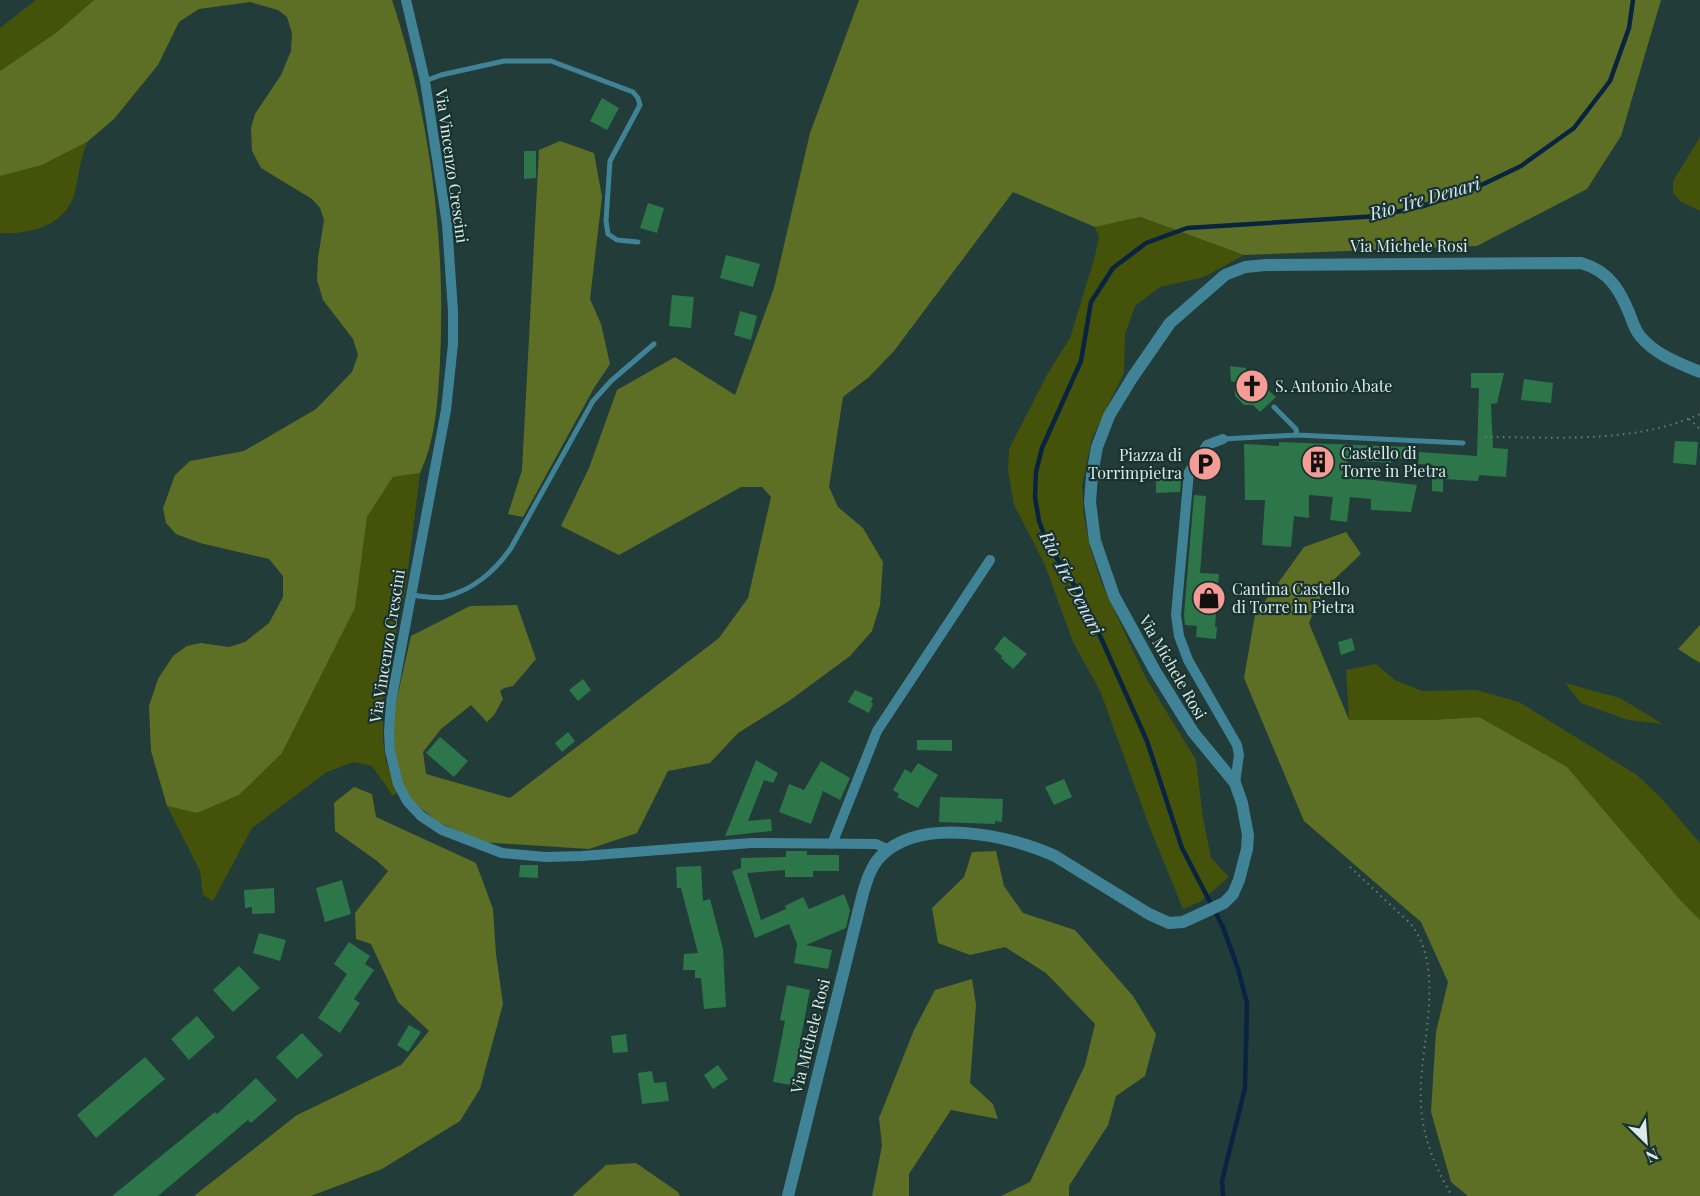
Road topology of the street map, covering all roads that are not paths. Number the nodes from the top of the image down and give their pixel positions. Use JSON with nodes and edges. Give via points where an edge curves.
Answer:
{"nodes":[{"id":1,"x":406,"y":0,"type":"edge"},
{"id":2,"x":425,"y":81,"type":"junction"},
{"id":3,"x":638,"y":242,"type":"dead end"},
{"id":4,"x":654,"y":344,"type":"dead end"},
{"id":5,"x":1700,"y":372,"type":"edge"},
{"id":6,"x":1274,"y":407,"type":"dead end"},
{"id":7,"x":1297,"y":435,"type":"junction"},
{"id":8,"x":1223,"y":439,"type":"joint"},
{"id":9,"x":1463,"y":443,"type":"dead end"},
{"id":10,"x":990,"y":560,"type":"dead end"},
{"id":11,"x":410,"y":594,"type":"junction"},
{"id":12,"x":1235,"y":783,"type":"junction"},
{"id":13,"x":832,"y":844,"type":"junction"},
{"id":14,"x":890,"y":850,"type":"junction"},
{"id":15,"x":788,"y":1196,"type":"edge"}],
"edges":[{"from":1,"to":2,"type":"street","name":"Via Vincenzo Crescini"},
{"from":2,"to":3,"type":"lane","via":[[504,61],[551,61],[633,92],[639,105],[610,161],[606,221],[608,234],[617,240]]},
{"from":2,"to":11,"type":"street","name":"Via Vincenzo Crescini","via":[[447,224],[453,344],[446,410]]},
{"from":4,"to":11,"type":"lane","via":[[610,381],[593,401],[497,567],[479,581],[444,597]]},
{"from":5,"to":12,"type":"street","name":"Via Michele Rosi","via":[[1648,345],[1637,332],[1615,284],[1597,269],[1581,263],[1266,264],[1239,268],[1214,283],[1170,323],[1109,416],[1094,461],[1090,512],[1095,541],[1114,596],[1193,732]]},
{"from":6,"to":7,"type":"lane","via":[[1296,429]]},
{"from":7,"to":8,"type":"lane"},
{"from":7,"to":9,"type":"lane"},
{"from":8,"to":12,"type":"street","via":[[1207,445],[1189,472],[1176,615],[1188,660],[1236,740],[1239,755]]},
{"from":10,"to":13,"type":"street","via":[[877,731]]},
{"from":11,"to":13,"type":"street","name":"Via Vincenzo Crescini","via":[[391,702],[389,743],[403,795],[416,812],[435,826],[502,853],[545,857],[751,843]]},
{"from":12,"to":14,"type":"street","name":"Via Michele Rosi","via":[[1246,820],[1247,849],[1236,889],[1220,905],[1183,922],[1169,923],[1156,918],[1055,856],[1011,840],[950,833],[921,837]]},
{"from":13,"to":14,"type":"street","name":"Via Vincenzo Crescini","via":[[876,844]]},
{"from":14,"to":15,"type":"street","name":"Via Michele Rosi","via":[[874,865],[863,893]]}]}
